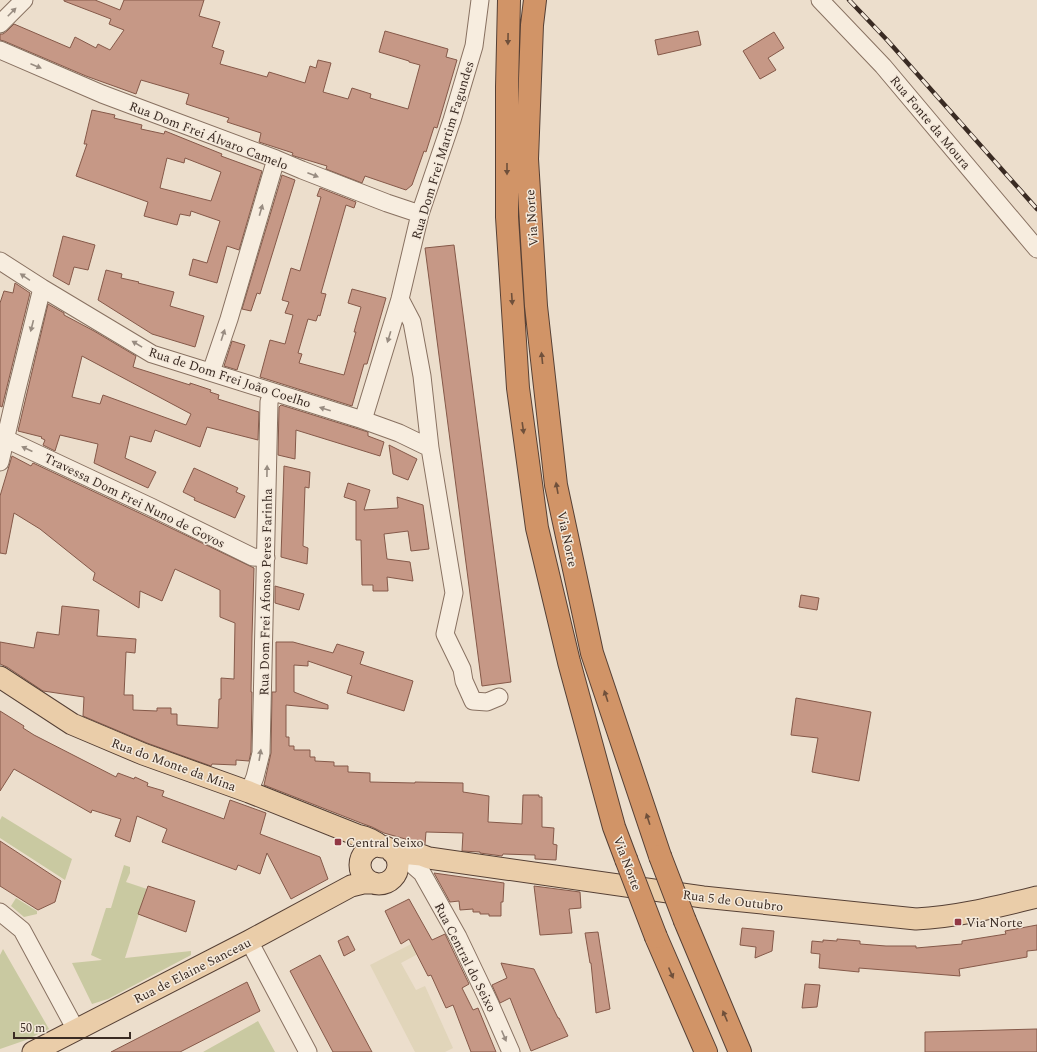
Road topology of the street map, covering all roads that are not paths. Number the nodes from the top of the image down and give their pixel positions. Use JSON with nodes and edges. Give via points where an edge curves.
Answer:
{"nodes":[{"id":1,"x":24,"y":0,"type":"edge"},
{"id":2,"x":480,"y":0,"type":"edge"},
{"id":3,"x":509,"y":0,"type":"edge"},
{"id":4,"x":534,"y":0,"type":"edge"},
{"id":5,"x":820,"y":0,"type":"edge"},
{"id":6,"x":0,"y":24,"type":"edge"},
{"id":7,"x":0,"y":50,"type":"edge"},
{"id":8,"x":276,"y":159,"type":"junction"},
{"id":9,"x":420,"y":214,"type":"junction"},
{"id":10,"x":1037,"y":249,"type":"edge"},
{"id":11,"x":0,"y":261,"type":"edge"},
{"id":12,"x":42,"y":288,"type":"junction"},
{"id":13,"x":400,"y":300,"type":"junction"},
{"id":14,"x":211,"y":372,"type":"junction"},
{"id":15,"x":272,"y":392,"type":"junction"},
{"id":16,"x":363,"y":420,"type":"junction"},
{"id":17,"x":6,"y":439,"type":"junction"},
{"id":18,"x":430,"y":448,"type":"junction"},
{"id":19,"x":0,"y":462,"type":"edge"},
{"id":20,"x":266,"y":558,"type":"junction"},
{"id":21,"x":0,"y":678,"type":"edge"},
{"id":22,"x":499,"y":697,"type":"dead end"},
{"id":23,"x":249,"y":792,"type":"junction"},
{"id":24,"x":357,"y":834,"type":"junction"},
{"id":25,"x":403,"y":858,"type":"junction"},
{"id":26,"x":361,"y":862,"type":"junction"},
{"id":27,"x":374,"y":883,"type":"junction"},
{"id":28,"x":351,"y":886,"type":"junction"},
{"id":29,"x":1037,"y":897,"type":"edge"},
{"id":30,"x":0,"y":912,"type":"edge"},
{"id":31,"x":250,"y":941,"type":"junction"},
{"id":32,"x":76,"y":1030,"type":"junction"},
{"id":33,"x":33,"y":1052,"type":"edge"},
{"id":34,"x":308,"y":1052,"type":"edge"},
{"id":35,"x":511,"y":1052,"type":"edge"},
{"id":36,"x":706,"y":1052,"type":"edge"},
{"id":37,"x":740,"y":1052,"type":"edge"}],
"edges":[{"from":6,"to":1,"type":"street","one_way":true},
{"from":2,"to":9,"type":"street","name":"Rua Dom Frei Martim Fagundes","via":[[474,46]]},
{"from":3,"to":36,"type":"highway","name":"Via Norte","one_way":true,"bridge":true,"via":[[507,217],[519,396],[539,536],[568,662],[614,827],[656,937]]},
{"from":37,"to":4,"type":"highway","name":"Via Norte","one_way":true,"bridge":true,"via":[[660,856],[592,653],[556,485],[536,306],[527,159]]},
{"from":5,"to":10,"type":"street","name":"Rua Fonte da Moura","via":[[883,66]]},
{"from":7,"to":8,"type":"street","name":"Rua Dom Frei Álvaro Camelo","one_way":true,"via":[[102,94]]},
{"from":8,"to":9,"type":"street","name":"Rua Dom Frei Álvaro Camelo","one_way":true},
{"from":14,"to":8,"type":"street","one_way":true},
{"from":9,"to":13,"type":"street","name":"Rua Dom Frei Martim Fagundes"},
{"from":12,"to":11,"type":"street","name":"Rua de Dom Frei João Coelho","one_way":true},
{"from":14,"to":12,"type":"street","name":"Rua de Dom Frei João Coelho","one_way":true,"via":[[152,354]]},
{"from":12,"to":17,"type":"street","one_way":true},
{"from":13,"to":16,"type":"street","name":"Rua Dom Frei Martim Fagundes","one_way":true},
{"from":13,"to":18,"type":"street","via":[[412,322],[422,376]]},
{"from":14,"to":15,"type":"street","name":"Rua de Dom Frei João Coelho"},
{"from":16,"to":15,"type":"street","name":"Rua de Dom Frei João Coelho","one_way":true},
{"from":20,"to":15,"type":"street","name":"Rua Dom Frei Afonso Peres Farinha","one_way":true,"via":[[269,402]]},
{"from":16,"to":18,"type":"street"},
{"from":17,"to":19,"type":"street"},
{"from":20,"to":17,"type":"street","name":"Travessa Dom Frei Nuno de Goyos","one_way":true,"via":[[253,557]]},
{"from":18,"to":22,"type":"street","via":[[454,593],[445,634],[462,669],[473,702],[487,702]]},
{"from":23,"to":20,"type":"street","name":"Rua Dom Frei Afonso Peres Farinha","one_way":true,"via":[[261,753]]},
{"from":21,"to":23,"type":"main road","name":"Rua do Monte da Mina","via":[[72,724],[143,754]]},
{"from":23,"to":24,"type":"main road","name":"Rua do Monte da Mina"},
{"from":24,"to":25,"type":"main road","name":"Rua do Monte da Mina","via":[[375,840]]},
{"from":24,"to":26,"type":"main road"},
{"from":25,"to":26,"type":"main road","via":[[376,847],[369,849]]},
{"from":25,"to":27,"type":"main road","via":[[390,880],[386,883]]},
{"from":25,"to":29,"type":"main road","name":"Rua 5 de Outubro","via":[[703,897],[916,919],[962,914]]},
{"from":25,"to":35,"type":"street","name":"Rua Central do Seixo","one_way":true,"via":[[422,873],[458,937]]},
{"from":26,"to":27,"type":"main road","via":[[364,877]]},
{"from":26,"to":28,"type":"main road"},
{"from":27,"to":28,"type":"main road","name":"Rua de Elaine Sanceau"},
{"from":28,"to":31,"type":"main road","name":"Rua de Elaine Sanceau"},
{"from":30,"to":32,"type":"street","via":[[22,930]]},
{"from":31,"to":32,"type":"main road","name":"Rua de Elaine Sanceau"},
{"from":31,"to":34,"type":"street"},
{"from":32,"to":33,"type":"main road","name":"Rua de Elaine Sanceau"}]}
